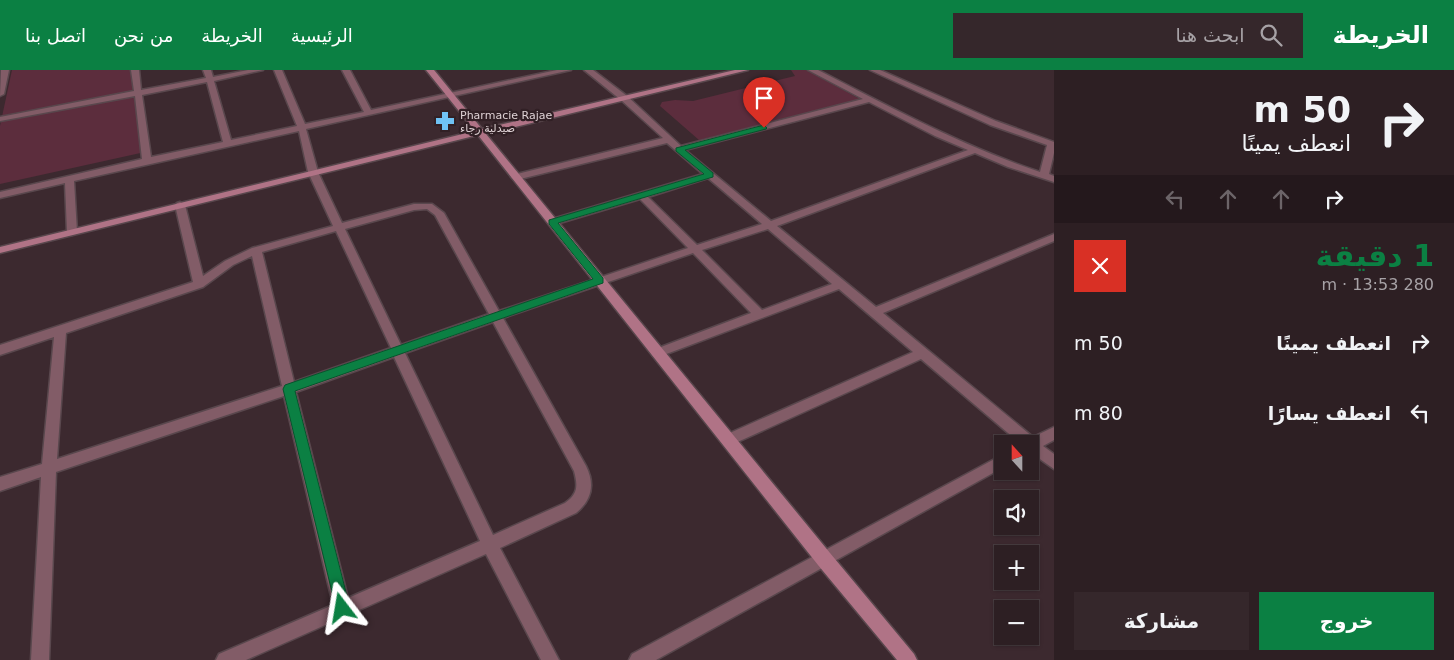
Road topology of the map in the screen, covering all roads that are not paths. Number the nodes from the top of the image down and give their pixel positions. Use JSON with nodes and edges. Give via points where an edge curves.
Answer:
{"nodes":[{"id":1,"x":5,"y":70,"type":"edge"},
{"id":2,"x":135,"y":70,"type":"edge"},
{"id":3,"x":207,"y":70,"type":"edge"},
{"id":4,"x":259,"y":70,"type":"edge"},
{"id":5,"x":278,"y":70,"type":"edge"},
{"id":6,"x":346,"y":70,"type":"edge"},
{"id":7,"x":430,"y":70,"type":"edge"},
{"id":8,"x":514,"y":70,"type":"edge"},
{"id":9,"x":567,"y":70,"type":"edge"},
{"id":10,"x":588,"y":70,"type":"edge"},
{"id":11,"x":744,"y":70,"type":"edge"},
{"id":12,"x":812,"y":70,"type":"edge"},
{"id":13,"x":874,"y":70,"type":"edge"},
{"id":14,"x":209,"y":79,"type":"junction"},
{"id":15,"x":524,"y":80,"type":"junction"},
{"id":16,"x":138,"y":93,"type":"junction"},
{"id":17,"x":0,"y":94,"type":"edge"},
{"id":18,"x":452,"y":96,"type":"junction"},
{"id":19,"x":624,"y":98,"type":"junction"},
{"id":20,"x":871,"y":99,"type":"junction"},
{"id":21,"x":369,"y":114,"type":"junction"},
{"id":22,"x":0,"y":119,"type":"edge"},
{"id":23,"x":302,"y":128,"type":"junction"},
{"id":24,"x":480,"y":132,"type":"junction"},
{"id":25,"x":667,"y":140,"type":"junction"},
{"id":26,"x":228,"y":144,"type":"junction"},
{"id":27,"x":1053,"y":144,"type":"edge"},
{"id":28,"x":679,"y":149,"type":"junction"},
{"id":29,"x":974,"y":150,"type":"junction"},
{"id":30,"x":147,"y":161,"type":"junction"},
{"id":31,"x":313,"y":172,"type":"junction"},
{"id":32,"x":710,"y":175,"type":"junction"},
{"id":33,"x":1044,"y":175,"type":"junction"},
{"id":34,"x":516,"y":177,"type":"junction"},
{"id":35,"x":69,"y":179,"type":"junction"},
{"id":36,"x":1054,"y":179,"type":"edge"},
{"id":37,"x":0,"y":195,"type":"edge"},
{"id":38,"x":642,"y":196,"type":"junction"},
{"id":39,"x":180,"y":205,"type":"junction"},
{"id":40,"x":553,"y":222,"type":"junction"},
{"id":41,"x":770,"y":225,"type":"junction"},
{"id":42,"x":339,"y":228,"type":"junction"},
{"id":43,"x":72,"y":232,"type":"junction"},
{"id":44,"x":1054,"y":237,"type":"edge"},
{"id":45,"x":696,"y":249,"type":"junction"},
{"id":46,"x":0,"y":250,"type":"edge"},
{"id":47,"x":256,"y":250,"type":"junction"},
{"id":48,"x":599,"y":280,"type":"junction"},
{"id":49,"x":199,"y":284,"type":"junction"},
{"id":50,"x":842,"y":284,"type":"junction"},
{"id":51,"x":875,"y":312,"type":"junction"},
{"id":52,"x":760,"y":315,"type":"junction"},
{"id":53,"x":497,"y":317,"type":"junction"},
{"id":54,"x":60,"y":331,"type":"junction"},
{"id":55,"x":0,"y":350,"type":"edge"},
{"id":56,"x":398,"y":350,"type":"junction"},
{"id":57,"x":658,"y":352,"type":"junction"},
{"id":58,"x":922,"y":353,"type":"junction"},
{"id":59,"x":289,"y":389,"type":"junction"},
{"id":60,"x":1054,"y":433,"type":"edge"},
{"id":61,"x":1019,"y":435,"type":"edge"},
{"id":62,"x":728,"y":440,"type":"junction"},
{"id":63,"x":1039,"y":441,"type":"edge"},
{"id":64,"x":1039,"y":451,"type":"edge"},
{"id":65,"x":1054,"y":463,"type":"edge"},
{"id":66,"x":994,"y":465,"type":"edge"},
{"id":67,"x":49,"y":468,"type":"junction"},
{"id":68,"x":0,"y":484,"type":"edge"},
{"id":69,"x":490,"y":545,"type":"junction"},
{"id":70,"x":824,"y":559,"type":"junction"},
{"id":71,"x":342,"y":608,"type":"junction"},
{"id":72,"x":40,"y":660,"type":"edge"},
{"id":73,"x":225,"y":660,"type":"edge"},
{"id":74,"x":550,"y":660,"type":"edge"},
{"id":75,"x":638,"y":660,"type":"edge"},
{"id":76,"x":908,"y":660,"type":"edge"}],
"edges":[{"from":1,"to":17,"type":"street"},
{"from":2,"to":16,"type":"street"},
{"from":3,"to":14,"type":"street"},
{"from":4,"to":14,"type":"street"},
{"from":5,"to":23,"type":"street"},
{"from":6,"to":21,"type":"street"},
{"from":7,"to":18,"type":"street"},
{"from":8,"to":15,"type":"street"},
{"from":9,"to":15,"type":"street"},
{"from":10,"to":19,"type":"street"},
{"from":11,"to":19,"type":"street"},
{"from":12,"to":20,"type":"street"},
{"from":13,"to":27,"type":"street","via":[[992,123]]},
{"from":14,"to":16,"type":"street"},
{"from":14,"to":26,"type":"street"},
{"from":15,"to":18,"type":"street"},
{"from":16,"to":22,"type":"street"},
{"from":16,"to":30,"type":"street"},
{"from":18,"to":21,"type":"street"},
{"from":18,"to":24,"type":"street"},
{"from":19,"to":24,"type":"street"},
{"from":19,"to":25,"type":"street"},
{"from":20,"to":28,"type":"street"},
{"from":20,"to":29,"type":"street"},
{"from":21,"to":23,"type":"street"},
{"from":23,"to":26,"type":"street"},
{"from":23,"to":31,"type":"street"},
{"from":24,"to":31,"type":"street"},
{"from":24,"to":34,"type":"street"},
{"from":25,"to":28,"type":"street"},
{"from":25,"to":34,"type":"street"},
{"from":26,"to":30,"type":"street"},
{"from":27,"to":33,"type":"street"},
{"from":28,"to":32,"type":"street"},
{"from":29,"to":33,"type":"street"},
{"from":29,"to":41,"type":"street"},
{"from":30,"to":35,"type":"street"},
{"from":31,"to":39,"type":"street"},
{"from":31,"to":42,"type":"street"},
{"from":32,"to":38,"type":"street"},
{"from":32,"to":41,"type":"street"},
{"from":33,"to":36,"type":"street"},
{"from":34,"to":40,"type":"street"},
{"from":35,"to":37,"type":"street"},
{"from":35,"to":43,"type":"street"},
{"from":38,"to":40,"type":"street"},
{"from":38,"to":45,"type":"street"},
{"from":39,"to":43,"type":"street"},
{"from":39,"to":49,"type":"street"},
{"from":40,"to":48,"type":"street"},
{"from":41,"to":45,"type":"street"},
{"from":41,"to":50,"type":"street"},
{"from":42,"to":47,"type":"street"},
{"from":42,"to":53,"type":"street","via":[[423,205],[434,208]]},
{"from":42,"to":56,"type":"street"},
{"from":43,"to":46,"type":"street"},
{"from":44,"to":51,"type":"street"},
{"from":45,"to":48,"type":"street"},
{"from":45,"to":52,"type":"street"},
{"from":47,"to":49,"type":"street","via":[[229,263]]},
{"from":47,"to":59,"type":"street"},
{"from":48,"to":53,"type":"street"},
{"from":48,"to":57,"type":"street"},
{"from":49,"to":54,"type":"street"},
{"from":50,"to":51,"type":"street"},
{"from":50,"to":52,"type":"street"},
{"from":51,"to":58,"type":"street"},
{"from":52,"to":57,"type":"street"},
{"from":53,"to":56,"type":"street"},
{"from":53,"to":69,"type":"street","via":[[585,481],[582,499],[577,505]]},
{"from":54,"to":55,"type":"street"},
{"from":54,"to":67,"type":"street"},
{"from":56,"to":59,"type":"street"},
{"from":56,"to":69,"type":"street"},
{"from":57,"to":62,"type":"street"},
{"from":58,"to":61,"type":"street"},
{"from":58,"to":62,"type":"street"},
{"from":59,"to":67,"type":"street"},
{"from":59,"to":71,"type":"street"},
{"from":60,"to":63,"type":"street"},
{"from":62,"to":70,"type":"street"},
{"from":64,"to":65,"type":"street"},
{"from":66,"to":70,"type":"street"},
{"from":67,"to":68,"type":"street"},
{"from":67,"to":72,"type":"street"},
{"from":69,"to":71,"type":"street"},
{"from":69,"to":74,"type":"street"},
{"from":70,"to":75,"type":"street"},
{"from":70,"to":76,"type":"street"},
{"from":71,"to":73,"type":"street"}]}
